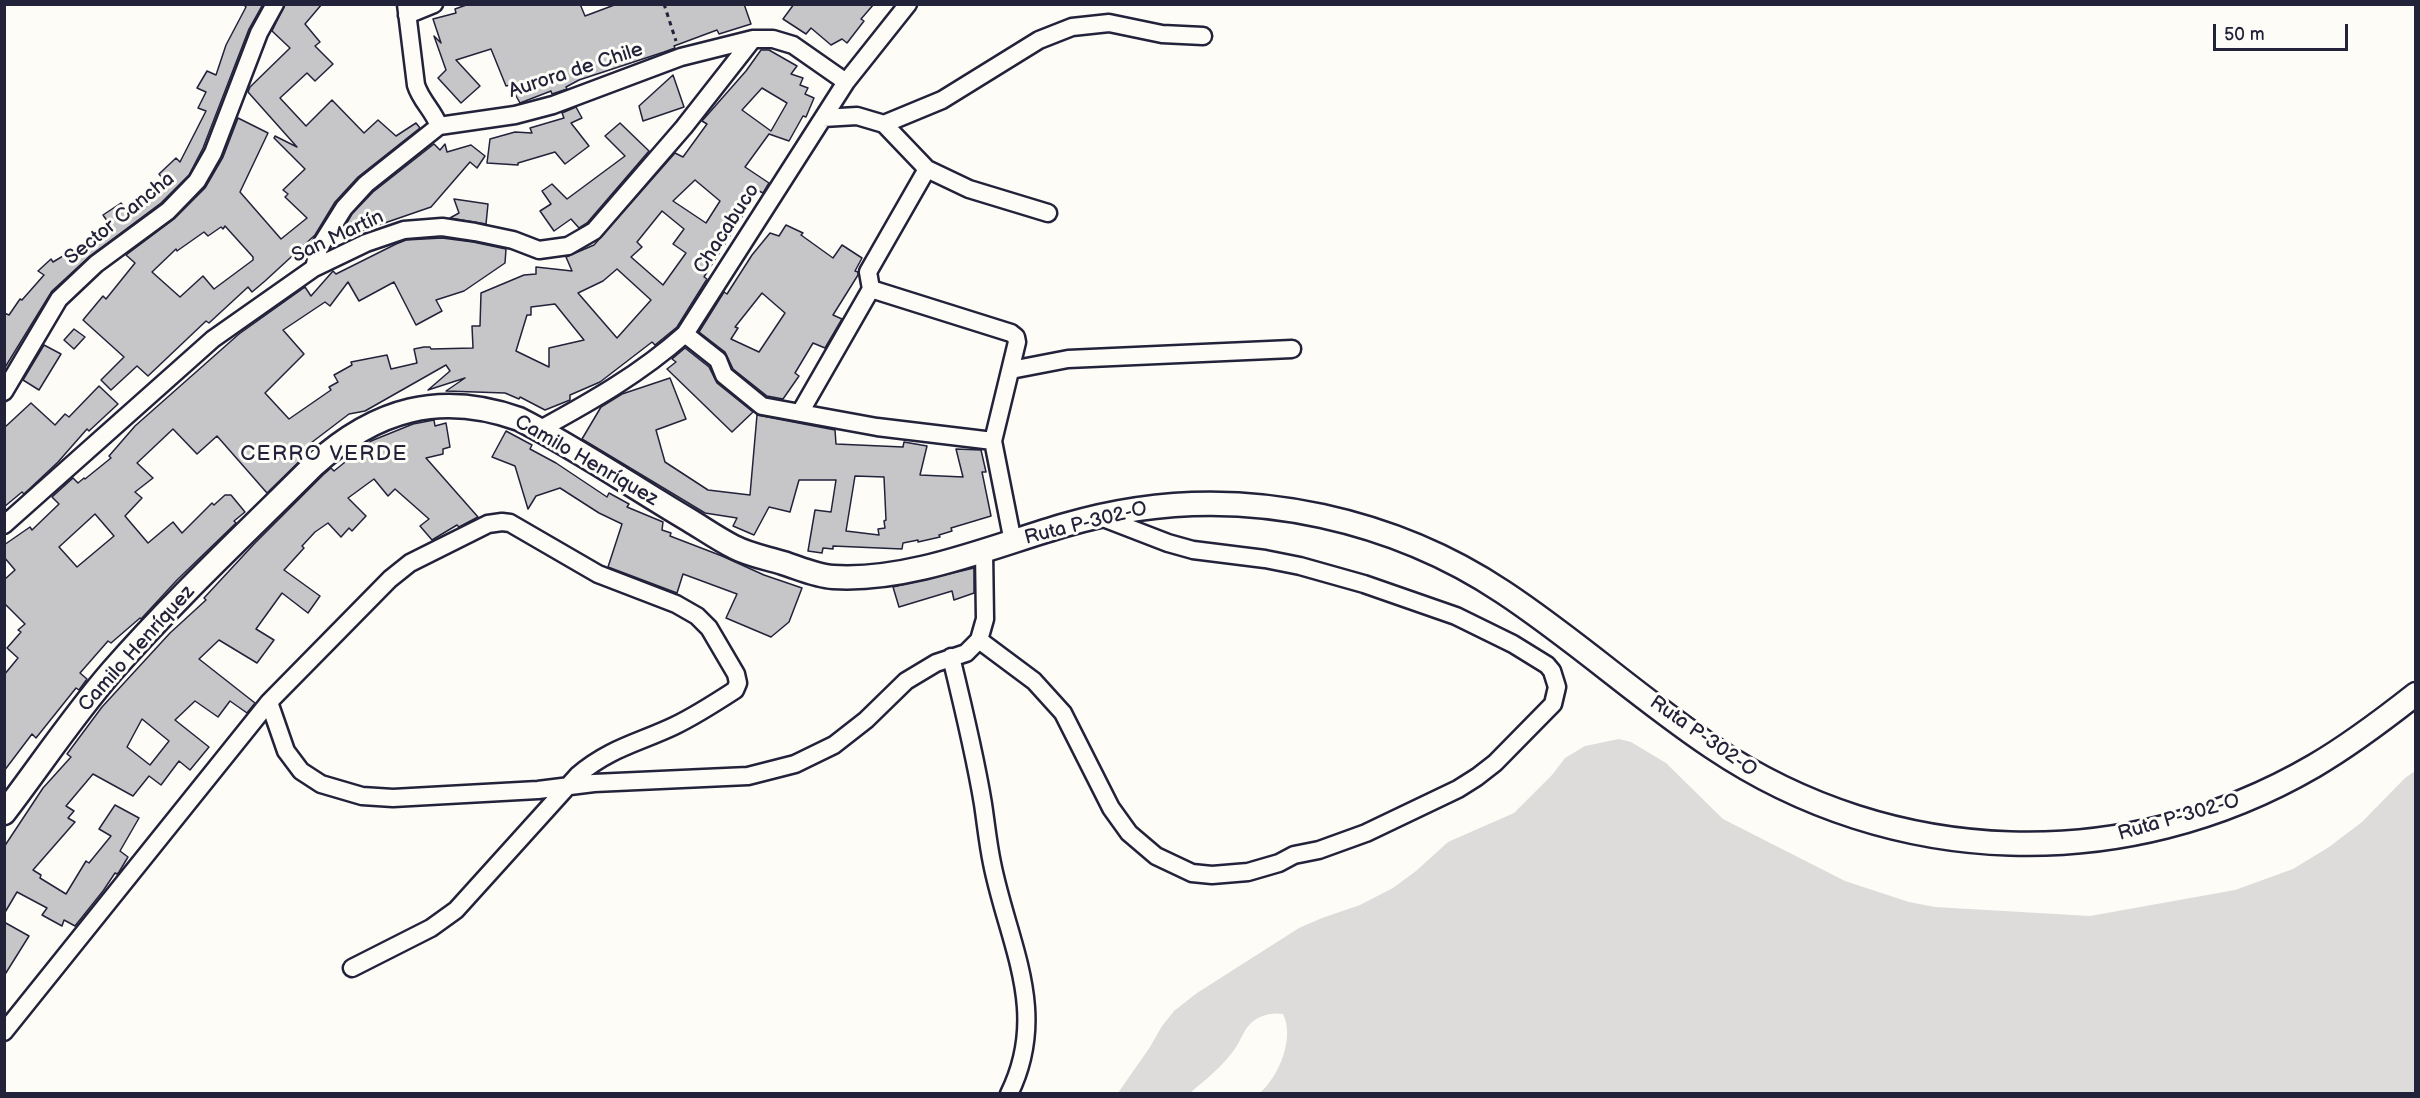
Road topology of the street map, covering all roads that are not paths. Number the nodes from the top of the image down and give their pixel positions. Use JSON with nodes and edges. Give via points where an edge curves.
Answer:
{"nodes":[{"id":1,"x":275,"y":4,"type":"edge"},
{"id":2,"x":434,"y":4,"type":"edge"},
{"id":3,"x":908,"y":4,"type":"edge"},
{"id":4,"x":407,"y":10,"type":"edge"},
{"id":5,"x":1203,"y":36,"type":"dead end"},
{"id":6,"x":753,"y":39,"type":"junction"},
{"id":7,"x":846,"y":82,"type":"junction"},
{"id":8,"x":823,"y":118,"type":"junction"},
{"id":9,"x":884,"y":124,"type":"junction"},
{"id":10,"x":439,"y":126,"type":"junction"},
{"id":11,"x":927,"y":169,"type":"junction"},
{"id":12,"x":1048,"y":213,"type":"dead end"},
{"id":13,"x":314,"y":268,"type":"junction"},
{"id":14,"x":871,"y":290,"type":"junction"},
{"id":15,"x":685,"y":334,"type":"junction"},
{"id":16,"x":1292,"y":349,"type":"dead end"},
{"id":17,"x":1011,"y":370,"type":"junction"},
{"id":18,"x":4,"y":392,"type":"edge"},
{"id":19,"x":801,"y":411,"type":"junction"},
{"id":20,"x":539,"y":430,"type":"junction"},
{"id":21,"x":993,"y":441,"type":"junction"},
{"id":22,"x":1098,"y":516,"type":"junction"},
{"id":23,"x":4,"y":525,"type":"edge"},
{"id":24,"x":999,"y":547,"type":"junction"},
{"id":25,"x":979,"y":640,"type":"junction"},
{"id":26,"x":951,"y":657,"type":"junction"},
{"id":27,"x":2415,"y":694,"type":"edge"},
{"id":28,"x":269,"y":702,"type":"junction"},
{"id":29,"x":568,"y":787,"type":"junction"},
{"id":30,"x":4,"y":813,"type":"edge"},
{"id":31,"x":352,"y":968,"type":"dead end"},
{"id":32,"x":4,"y":1032,"type":"edge"},
{"id":33,"x":1009,"y":1094,"type":"edge"}],
"edges":[{"from":1,"to":18,"type":"street","name":"Sector Cancha","via":[[259,33],[213,153],[197,181],[168,211],[96,264],[59,299]]},
{"from":2,"to":4,"type":"street"},
{"from":3,"to":7,"type":"street","name":"Chacabuco"},
{"from":4,"to":10,"type":"street","via":[[416,85]]},
{"from":5,"to":9,"type":"street","via":[[1161,34],[1109,23],[1072,27],[1039,40],[942,100]]},
{"from":6,"to":7,"type":"street","name":"Aurora de Chile","via":[[793,45]]},
{"from":6,"to":10,"type":"street","name":"Aurora de Chile","via":[[681,57],[554,105]]},
{"from":6,"to":13,"type":"street","name":"San Martín","via":[[626,197],[594,231],[568,246],[539,250],[513,240],[442,227],[404,230]]},
{"from":7,"to":8,"type":"street","name":"Chacabuco"},
{"from":8,"to":9,"type":"street","via":[[857,116]]},
{"from":8,"to":15,"type":"street","name":"Chacabuco"},
{"from":9,"to":11,"type":"street"},
{"from":10,"to":13,"type":"street","via":[[366,184],[344,208],[319,248]]},
{"from":11,"to":12,"type":"street","via":[[969,189]]},
{"from":11,"to":14,"type":"street","via":[[868,272]]},
{"from":13,"to":23,"type":"street","name":"San Martín","via":[[213,339]]},
{"from":14,"to":17,"type":"street","via":[[1011,333],[1017,342]]},
{"from":14,"to":19,"type":"street"},
{"from":15,"to":19,"type":"street","via":[[718,360],[724,375],[762,406]]},
{"from":15,"to":20,"type":"street","name":"Chacabuco","via":[[629,379]]},
{"from":16,"to":17,"type":"street","via":[[1079,358]]},
{"from":17,"to":21,"type":"street"},
{"from":19,"to":21,"type":"street","via":[[877,427]]},
{"from":20,"to":24,"type":"street","name":"Camilo Henríquez","via":[[737,549],[828,577],[871,577]]},
{"from":20,"to":30,"type":"street","name":"Camilo Henríquez","via":[[493,411],[443,405],[401,412],[342,442],[314,465],[142,638],[82,708]]},
{"from":21,"to":24,"type":"street"},
{"from":22,"to":24,"type":"street","name":"Ruta P-302-O"},
{"from":22,"to":25,"type":"street","via":[[1193,550],[1300,566],[1456,616],[1547,665],[1556,679],[1553,704],[1477,777],[1366,833],[1248,872],[1192,873],[1156,856],[1129,833],[1111,808],[1063,713],[1034,681]]},
{"from":22,"to":27,"type":"street","name":"Ruta P-302-O","via":[[1184,503],[1256,504],[1324,516],[1389,535],[1447,560],[1504,592],[1709,745],[1768,782],[1861,820],[1932,837],[1999,843],[2068,843],[2110,838],[2182,821],[2252,797],[2313,767]]},
{"from":24,"to":25,"type":"street"},
{"from":25,"to":26,"type":"street","via":[[966,653]]},
{"from":26,"to":29,"type":"street","via":[[906,681],[834,745],[795,764],[739,777]]},
{"from":26,"to":33,"type":"street","via":[[974,756],[992,866],[1024,987],[1025,1036]]},
{"from":28,"to":29,"type":"street","via":[[280,740],[293,762],[311,778],[348,794],[393,798]]},
{"from":28,"to":29,"type":"street","via":[[399,570],[488,524],[510,523],[598,574],[697,616],[709,628],[738,678],[735,690],[717,702],[674,726],[606,754]]},
{"from":28,"to":32,"type":"street"},
{"from":29,"to":31,"type":"street","via":[[456,910],[431,928]]}]}
